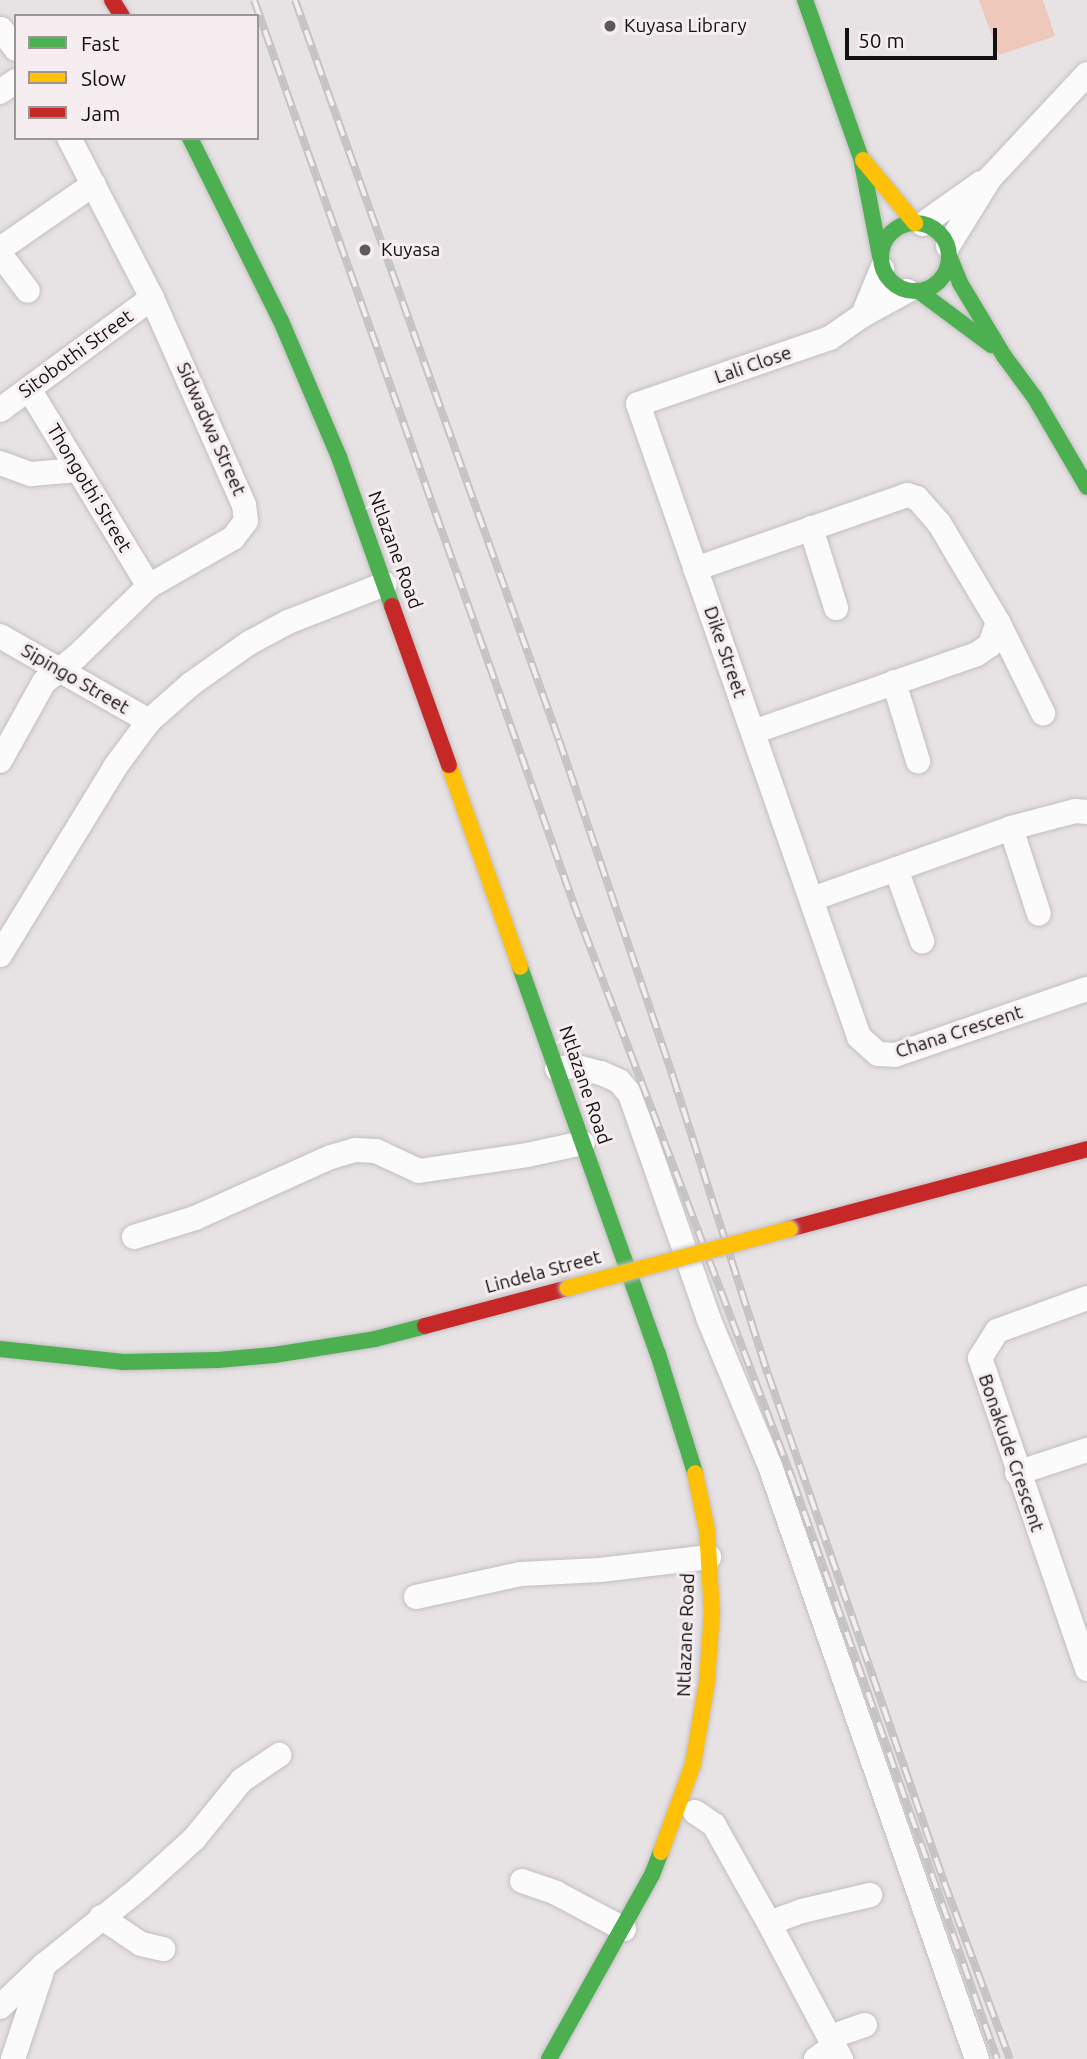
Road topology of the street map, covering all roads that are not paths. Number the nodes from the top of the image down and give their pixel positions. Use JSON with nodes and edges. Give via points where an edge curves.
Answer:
{"nodes":[{"id":1,"x":805,"y":0,"type":"edge"},
{"id":2,"x":1,"y":29,"type":"edge"},
{"id":3,"x":14,"y":46,"type":"edge"},
{"id":4,"x":1087,"y":74,"type":"edge"},
{"id":5,"x":70,"y":140,"type":"edge"},
{"id":6,"x":191,"y":140,"type":"edge"},
{"id":7,"x":861,"y":158,"type":"junction"},
{"id":8,"x":990,"y":178,"type":"junction"},
{"id":9,"x":94,"y":184,"type":"junction"},
{"id":10,"x":919,"y":223,"type":"junction"},
{"id":11,"x":0,"y":251,"type":"edge"},
{"id":12,"x":949,"y":252,"type":"junction"},
{"id":13,"x":881,"y":263,"type":"junction"},
{"id":14,"x":28,"y":291,"type":"dead end"},
{"id":15,"x":913,"y":292,"type":"junction"},
{"id":16,"x":152,"y":298,"type":"junction"},
{"id":17,"x":863,"y":315,"type":"junction"},
{"id":18,"x":1004,"y":356,"type":"junction"},
{"id":19,"x":29,"y":389,"type":"junction"},
{"id":20,"x":638,"y":404,"type":"joint"},
{"id":21,"x":0,"y":410,"type":"edge"},
{"id":22,"x":0,"y":463,"type":"edge"},
{"id":23,"x":78,"y":470,"type":"junction"},
{"id":24,"x":1087,"y":487,"type":"edge"},
{"id":25,"x":811,"y":528,"type":"junction"},
{"id":26,"x":695,"y":569,"type":"junction"},
{"id":27,"x":385,"y":584,"type":"junction"},
{"id":28,"x":149,"y":586,"type":"junction"},
{"id":29,"x":836,"y":607,"type":"dead end"},
{"id":30,"x":998,"y":622,"type":"junction"},
{"id":31,"x":0,"y":636,"type":"edge"},
{"id":32,"x":58,"y":671,"type":"junction"},
{"id":33,"x":894,"y":682,"type":"junction"},
{"id":34,"x":1043,"y":713,"type":"dead end"},
{"id":35,"x":149,"y":722,"type":"junction"},
{"id":36,"x":753,"y":732,"type":"junction"},
{"id":37,"x":0,"y":761,"type":"edge"},
{"id":38,"x":918,"y":761,"type":"dead end"},
{"id":39,"x":1087,"y":813,"type":"edge"},
{"id":40,"x":1011,"y":828,"type":"junction"},
{"id":41,"x":896,"y":869,"type":"junction"},
{"id":42,"x":812,"y":899,"type":"junction"},
{"id":43,"x":1039,"y":914,"type":"dead end"},
{"id":44,"x":922,"y":941,"type":"dead end"},
{"id":45,"x":0,"y":955,"type":"edge"},
{"id":46,"x":1087,"y":989,"type":"edge"},
{"id":47,"x":557,"y":1069,"type":"junction"},
{"id":48,"x":583,"y":1143,"type":"junction"},
{"id":49,"x":1087,"y":1149,"type":"edge"},
{"id":50,"x":134,"y":1237,"type":"dead end"},
{"id":51,"x":1087,"y":1298,"type":"edge"},
{"id":52,"x":0,"y":1349,"type":"edge"},
{"id":53,"x":1087,"y":1450,"type":"edge"},
{"id":54,"x":1017,"y":1473,"type":"junction"},
{"id":55,"x":709,"y":1557,"type":"junction"},
{"id":56,"x":416,"y":1597,"type":"dead end"},
{"id":57,"x":1087,"y":1667,"type":"edge"},
{"id":58,"x":279,"y":1755,"type":"dead end"},
{"id":59,"x":695,"y":1812,"type":"dead end"},
{"id":60,"x":522,"y":1881,"type":"dead end"},
{"id":61,"x":870,"y":1895,"type":"dead end"},
{"id":62,"x":101,"y":1917,"type":"junction"},
{"id":63,"x":769,"y":1923,"type":"junction"},
{"id":64,"x":624,"y":1929,"type":"junction"},
{"id":65,"x":163,"y":1949,"type":"dead end"},
{"id":66,"x":44,"y":1965,"type":"junction"},
{"id":67,"x":0,"y":2007,"type":"edge"},
{"id":68,"x":865,"y":2025,"type":"dead end"},
{"id":69,"x":830,"y":2050,"type":"edge"},
{"id":70,"x":12,"y":2059,"type":"edge"},
{"id":71,"x":549,"y":2059,"type":"edge"},
{"id":72,"x":977,"y":2059,"type":"edge"}],
"edges":[{"from":1,"to":7,"type":"street"},
{"from":2,"to":3,"type":"street"},
{"from":4,"to":8,"type":"street"},
{"from":5,"to":9,"type":"street","name":"Sidwadwa Street"},
{"from":6,"to":27,"type":"street","name":"Ntlazane Road","via":[[313,394]]},
{"from":7,"to":10,"type":"street"},
{"from":7,"to":13,"type":"street"},
{"from":8,"to":10,"type":"street"},
{"from":8,"to":12,"type":"street"},
{"from":9,"to":11,"type":"street"},
{"from":9,"to":16,"type":"street","name":"Sidwadwa Street"},
{"from":10,"to":12,"type":"street","via":[[936,230]]},
{"from":10,"to":13,"type":"street","via":[[891,232]]},
{"from":11,"to":14,"type":"street"},
{"from":12,"to":15,"type":"street","via":[[941,281]]},
{"from":12,"to":18,"type":"street","via":[[960,283]]},
{"from":13,"to":15,"type":"street","via":[[892,284]]},
{"from":13,"to":17,"type":"street"},
{"from":15,"to":17,"type":"street","name":"Lali Close"},
{"from":15,"to":18,"type":"street"},
{"from":16,"to":19,"type":"street","name":"Sitobothi Street"},
{"from":16,"to":28,"type":"street","name":"Sidwadwa Street","via":[[244,505],[246,521],[233,538]]},
{"from":17,"to":20,"type":"street","name":"Lali Close","via":[[830,338]]},
{"from":18,"to":24,"type":"street","via":[[1035,398]]},
{"from":19,"to":21,"type":"street","name":"Sitobothi Street"},
{"from":19,"to":23,"type":"street","name":"Thongothi Street"},
{"from":20,"to":26,"type":"street","name":"Dike Street"},
{"from":22,"to":23,"type":"street","via":[[31,474]]},
{"from":23,"to":28,"type":"street","name":"Thongothi Street"},
{"from":25,"to":26,"type":"street"},
{"from":25,"to":29,"type":"street"},
{"from":25,"to":30,"type":"street","via":[[907,495],[917,498],[939,523]]},
{"from":26,"to":36,"type":"street","name":"Dike Street"},
{"from":27,"to":35,"type":"street","via":[[288,622],[249,643],[191,684]]},
{"from":27,"to":47,"type":"street","name":"Ntlazane Road"},
{"from":28,"to":32,"type":"street","name":"Sidwadwa Street"},
{"from":30,"to":33,"type":"street","via":[[990,645],[977,654]]},
{"from":30,"to":34,"type":"street"},
{"from":31,"to":32,"type":"street","name":"Sipingo Street"},
{"from":32,"to":35,"type":"street","name":"Sipingo Street"},
{"from":32,"to":37,"type":"street","name":"Sidwadwa Street","via":[[44,682]]},
{"from":33,"to":36,"type":"street"},
{"from":33,"to":38,"type":"street"},
{"from":35,"to":45,"type":"street","via":[[115,767]]},
{"from":36,"to":42,"type":"street","name":"Dike Street"},
{"from":39,"to":40,"type":"street","via":[[1075,811]]},
{"from":40,"to":41,"type":"street"},
{"from":40,"to":43,"type":"street"},
{"from":41,"to":42,"type":"street"},
{"from":41,"to":44,"type":"street"},
{"from":42,"to":46,"type":"street","name":"Chana Crescent","via":[[859,1037],[878,1054],[895,1055]]},
{"from":47,"to":48,"type":"street","name":"Ntlazane Road"},
{"from":47,"to":72,"type":"street","via":[[574,1066],[601,1073],[620,1081],[630,1094],[709,1320],[770,1466]]},
{"from":48,"to":50,"type":"street","via":[[419,1171],[376,1151],[356,1150],[195,1219]]},
{"from":48,"to":55,"type":"street","name":"Ntlazane Road","via":[[688,1444],[701,1490]]},
{"from":49,"to":52,"type":"street","name":"Lindela Street","bridge":true,"via":[[375,1339],[218,1360],[123,1362]]},
{"from":51,"to":54,"type":"street","name":"Bonakude Crescent","via":[[997,1331],[982,1350],[983,1373]]},
{"from":53,"to":54,"type":"street"},
{"from":54,"to":57,"type":"street","name":"Bonakude Crescent"},
{"from":55,"to":56,"type":"street","via":[[521,1574]]},
{"from":55,"to":64,"type":"street","name":"Ntlazane Road","via":[[708,1682],[693,1763],[668,1839]]},
{"from":58,"to":62,"type":"street","via":[[242,1780],[194,1839]]},
{"from":59,"to":63,"type":"street","via":[[714,1825]]},
{"from":60,"to":64,"type":"street","via":[[556,1893]]},
{"from":61,"to":63,"type":"street"},
{"from":62,"to":65,"type":"street","via":[[141,1944]]},
{"from":62,"to":66,"type":"street"},
{"from":63,"to":69,"type":"street"},
{"from":64,"to":71,"type":"street","name":"Ntlazane Road"},
{"from":66,"to":67,"type":"street"},
{"from":66,"to":70,"type":"street"},
{"from":68,"to":69,"type":"street"}]}
